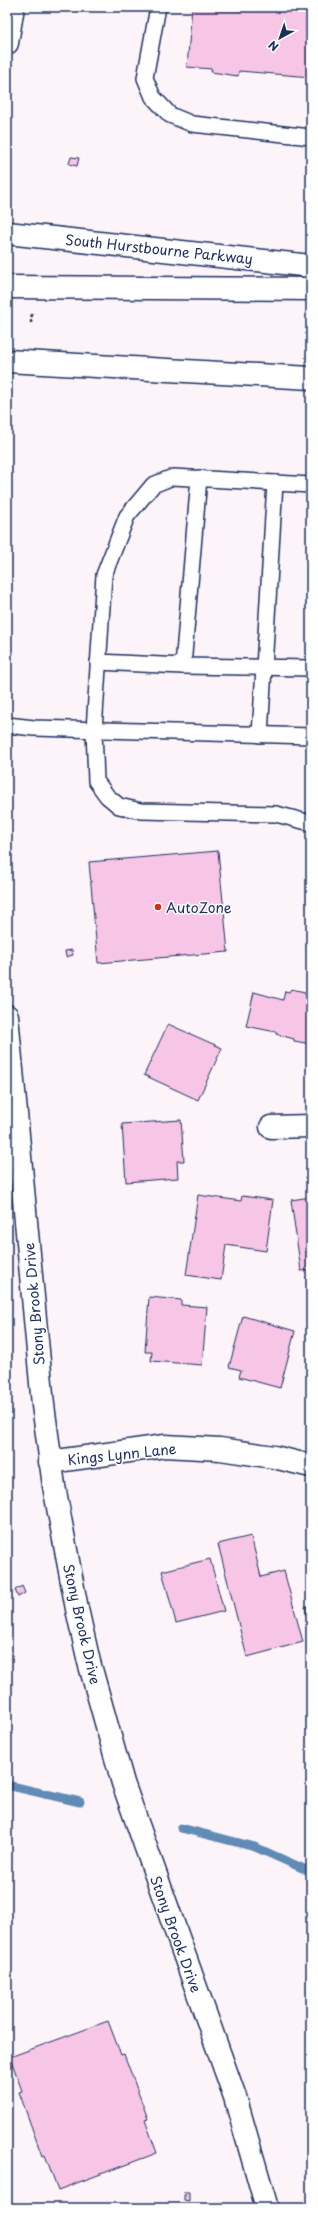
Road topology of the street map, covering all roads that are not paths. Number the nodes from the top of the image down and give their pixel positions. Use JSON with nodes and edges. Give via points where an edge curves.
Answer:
{"nodes":[{"id":1,"x":13,"y":7,"type":"edge"},
{"id":2,"x":158,"y":7,"type":"edge"},
{"id":3,"x":7,"y":43,"type":"edge"},
{"id":4,"x":311,"y":137,"type":"edge"},
{"id":5,"x":7,"y":233,"type":"edge"},
{"id":6,"x":311,"y":266,"type":"edge"},
{"id":7,"x":7,"y":287,"type":"edge"},
{"id":8,"x":311,"y":289,"type":"edge"},
{"id":9,"x":7,"y":361,"type":"edge"},
{"id":10,"x":311,"y":378,"type":"edge"},
{"id":11,"x":199,"y":478,"type":"junction"},
{"id":12,"x":275,"y":483,"type":"junction"},
{"id":13,"x":311,"y":485,"type":"edge"},
{"id":14,"x":98,"y":662,"type":"junction"},
{"id":15,"x":183,"y":666,"type":"junction"},
{"id":16,"x":264,"y":667,"type":"junction"},
{"id":17,"x":311,"y":668,"type":"edge"},
{"id":18,"x":7,"y":725,"type":"edge"},
{"id":19,"x":94,"y":730,"type":"junction"},
{"id":20,"x":260,"y":735,"type":"junction"},
{"id":21,"x":311,"y":736,"type":"edge"},
{"id":22,"x":311,"y":823,"type":"edge"},
{"id":23,"x":7,"y":1016,"type":"edge"},
{"id":24,"x":311,"y":1126,"type":"edge"},
{"id":25,"x":271,"y":1127,"type":"dead end"},
{"id":26,"x":50,"y":1462,"type":"junction"},
{"id":27,"x":311,"y":1466,"type":"edge"},
{"id":28,"x":266,"y":2208,"type":"edge"}],
"edges":[{"from":1,"to":3,"type":"street"},
{"from":2,"to":4,"type":"lane","via":[[145,78],[153,97],[170,115],[192,124]]},
{"from":5,"to":6,"type":"street","name":"South Hurstbourne Parkway"},
{"from":7,"to":8,"type":"street"},
{"from":9,"to":10,"type":"street"},
{"from":11,"to":12,"type":"lane"},
{"from":11,"to":14,"type":"lane","via":[[173,477],[153,485],[127,516],[104,575]]},
{"from":11,"to":15,"type":"lane"},
{"from":12,"to":13,"type":"lane"},
{"from":12,"to":16,"type":"lane"},
{"from":14,"to":15,"type":"lane"},
{"from":14,"to":19,"type":"lane"},
{"from":15,"to":16,"type":"lane"},
{"from":16,"to":17,"type":"lane"},
{"from":16,"to":20,"type":"lane"},
{"from":18,"to":19,"type":"lane"},
{"from":19,"to":20,"type":"lane"},
{"from":19,"to":22,"type":"lane","via":[[96,781],[107,796],[119,806],[141,811],[276,814]]},
{"from":20,"to":21,"type":"lane"},
{"from":23,"to":26,"type":"street","name":"Stony Brook Drive"},
{"from":24,"to":25,"type":"street"},
{"from":26,"to":27,"type":"street","name":"Kings Lynn Lane","via":[[165,1446],[220,1449],[274,1457]]},
{"from":26,"to":28,"type":"street","name":"Stony Brook Drive","via":[[89,1662],[123,1783],[235,2097],[265,2196]]}]}
